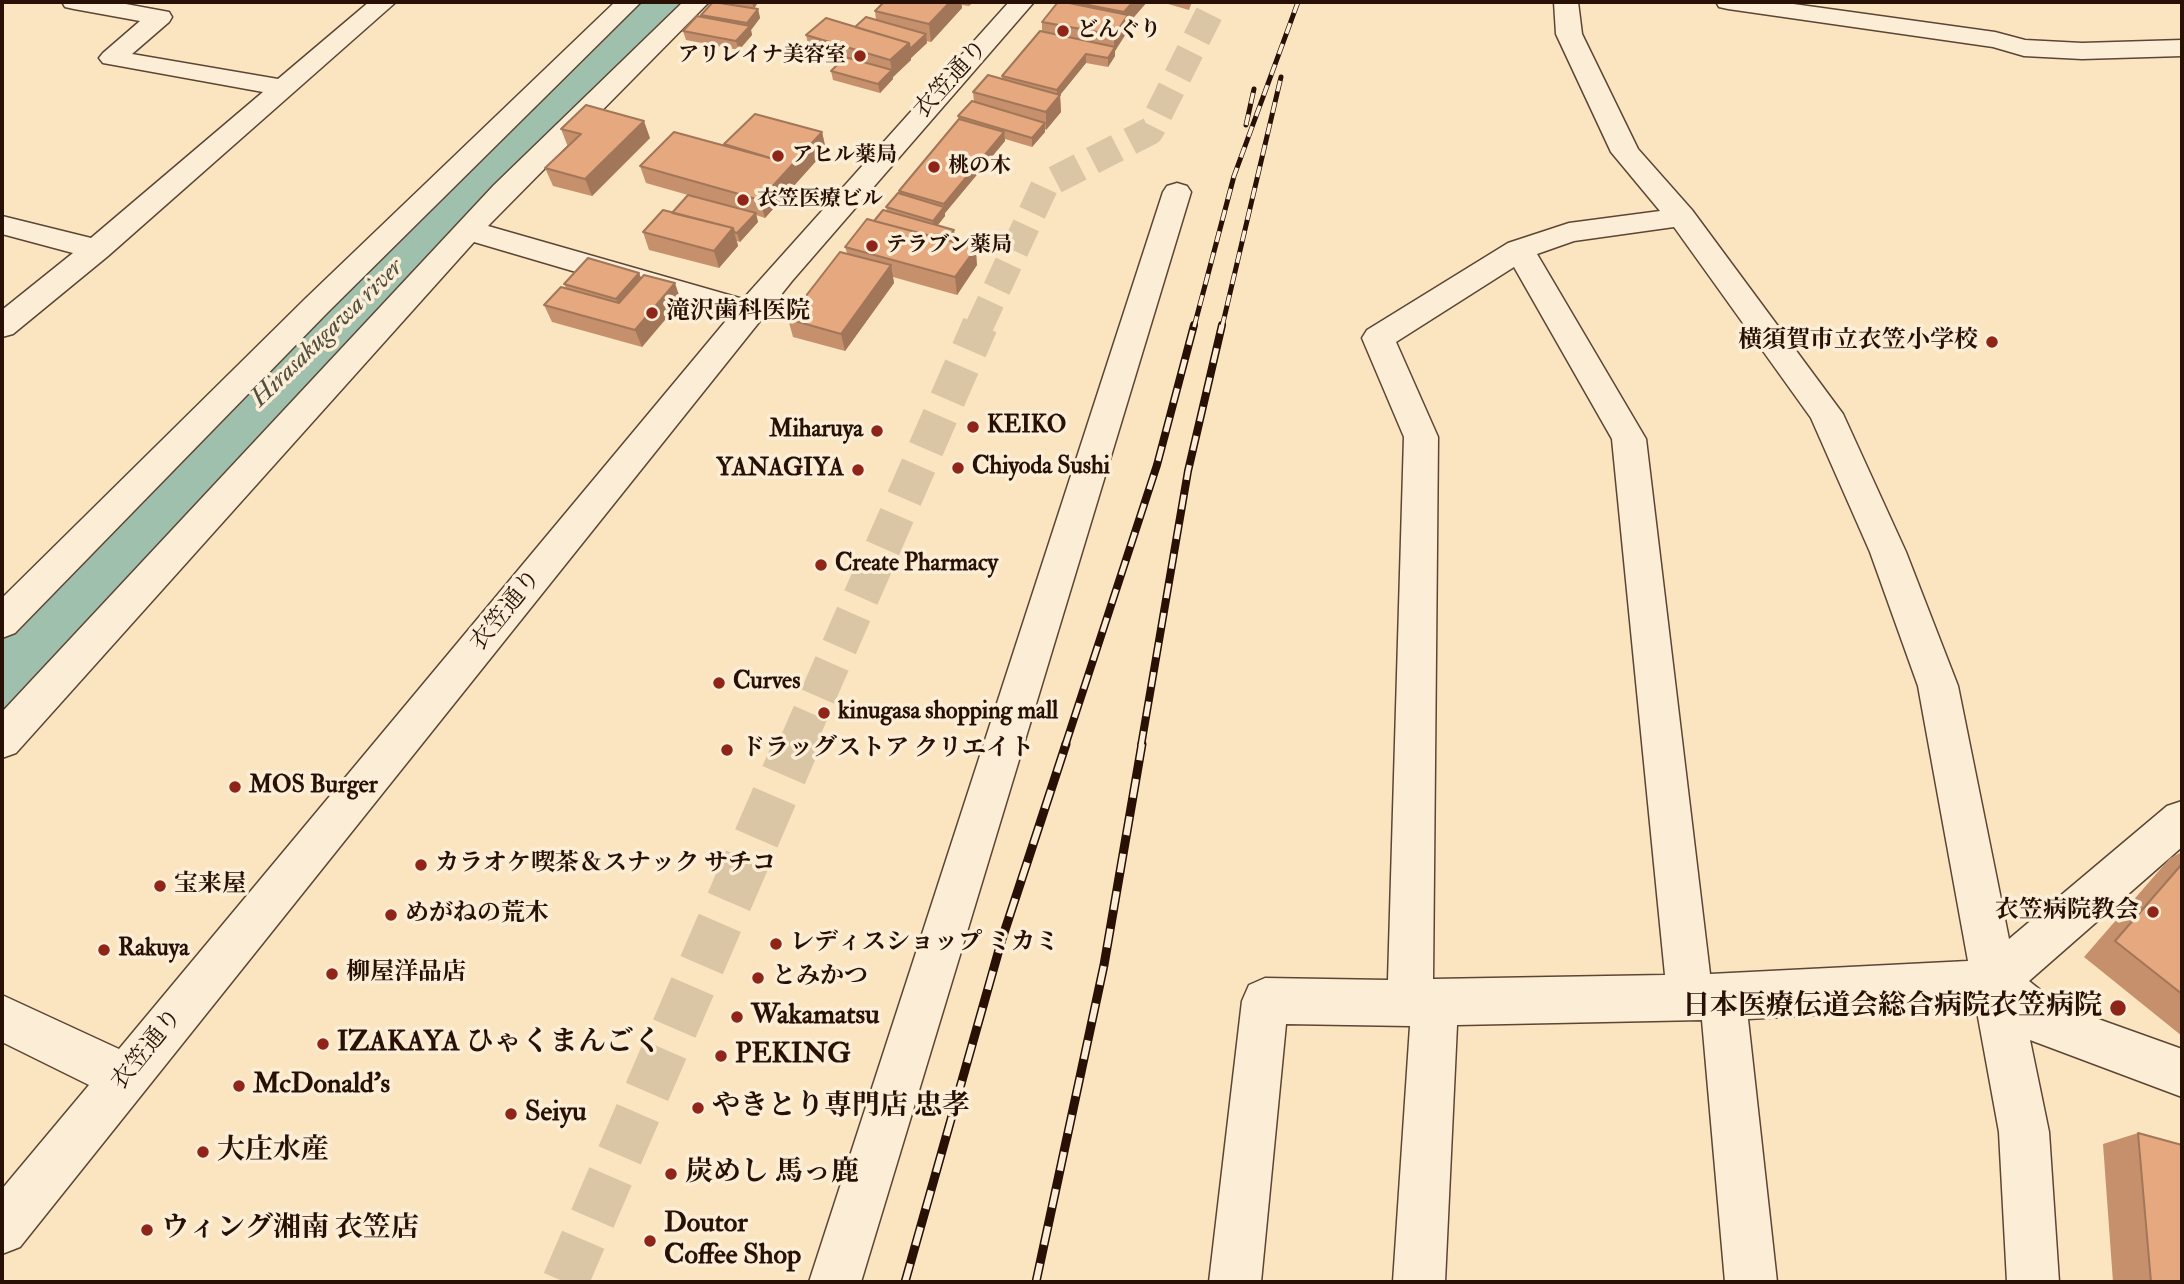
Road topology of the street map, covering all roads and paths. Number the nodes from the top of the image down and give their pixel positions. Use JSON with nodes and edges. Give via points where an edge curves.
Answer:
{"nodes":[{"id":1,"x":74,"y":2,"type":"edge"},
{"id":2,"x":384,"y":2,"type":"edge"},
{"id":3,"x":629,"y":2,"type":"edge"},
{"id":4,"x":697,"y":2,"type":"edge"},
{"id":5,"x":1022,"y":2,"type":"edge"},
{"id":6,"x":1566,"y":2,"type":"edge"},
{"id":7,"x":1728,"y":2,"type":"edge"},
{"id":8,"x":1911,"y":2,"type":"edge"},
{"id":9,"x":1911,"y":28,"type":"junction"},
{"id":10,"x":2182,"y":48,"type":"edge"},
{"id":11,"x":284,"y":88,"type":"junction"},
{"id":12,"x":1177,"y":192,"type":"dead end"},
{"id":13,"x":1682,"y":217,"type":"junction"},
{"id":14,"x":2,"y":225,"type":"edge"},
{"id":15,"x":468,"y":230,"type":"junction"},
{"id":16,"x":97,"y":248,"type":"junction"},
{"id":17,"x":1519,"y":250,"type":"junction"},
{"id":18,"x":750,"y":312,"type":"junction"},
{"id":19,"x":2,"y":326,"type":"edge"},
{"id":20,"x":2,"y":622,"type":"edge"},
{"id":21,"x":2,"y":740,"type":"edge"},
{"id":22,"x":2182,"y":820,"type":"edge"},
{"id":23,"x":1993,"y":982,"type":"junction"},
{"id":24,"x":1707,"y":997,"type":"junction"},
{"id":25,"x":1423,"y":1003,"type":"junction"},
{"id":26,"x":2,"y":1018,"type":"edge"},
{"id":27,"x":2182,"y":1073,"type":"edge"},
{"id":28,"x":125,"y":1077,"type":"junction"},
{"id":29,"x":2,"y":1229,"type":"edge"},
{"id":30,"x":835,"y":1282,"type":"edge"},
{"id":31,"x":1235,"y":1282,"type":"edge"},
{"id":32,"x":1419,"y":1282,"type":"edge"},
{"id":33,"x":1751,"y":1282,"type":"edge"},
{"id":34,"x":2033,"y":1282,"type":"edge"}],
"edges":[{"from":1,"to":11,"type":"street","via":[[160,17],[112,58]]},
{"from":2,"to":11,"type":"street"},
{"from":3,"to":20,"type":"street","via":[[317,305]]},
{"from":4,"to":15,"type":"street"},
{"from":5,"to":18,"type":"street","name":"衣笠通り"},
{"from":6,"to":13,"type":"street","via":[[1569,34],[1625,152]]},
{"from":7,"to":9,"type":"street"},
{"from":8,"to":9,"type":"street"},
{"from":9,"to":10,"type":"street","via":[[2024,48]]},
{"from":11,"to":16,"type":"street"},
{"from":12,"to":30,"type":"street"},
{"from":13,"to":17,"type":"street","via":[[1569,232]]},
{"from":13,"to":23,"type":"street","via":[[1826,414],[1888,552],[1938,686]]},
{"from":14,"to":16,"type":"street"},
{"from":15,"to":18,"type":"street"},
{"from":15,"to":21,"type":"street"},
{"from":16,"to":19,"type":"street"},
{"from":17,"to":24,"type":"street","via":[[1629,439]]},
{"from":17,"to":25,"type":"street","via":[[1378,338],[1421,437]]},
{"from":18,"to":28,"type":"street","name":"衣笠通り"},
{"from":22,"to":23,"type":"street"},
{"from":23,"to":24,"type":"street"},
{"from":23,"to":27,"type":"street","via":[[2045,1023]]},
{"from":23,"to":34,"type":"street","via":[[2024,1132]]},
{"from":24,"to":25,"type":"street"},
{"from":24,"to":33,"type":"street"},
{"from":25,"to":31,"type":"street","via":[[1265,1002]]},
{"from":25,"to":32,"type":"street"},
{"from":26,"to":28,"type":"street"},
{"from":28,"to":29,"type":"street","name":"衣笠通り"}]}
